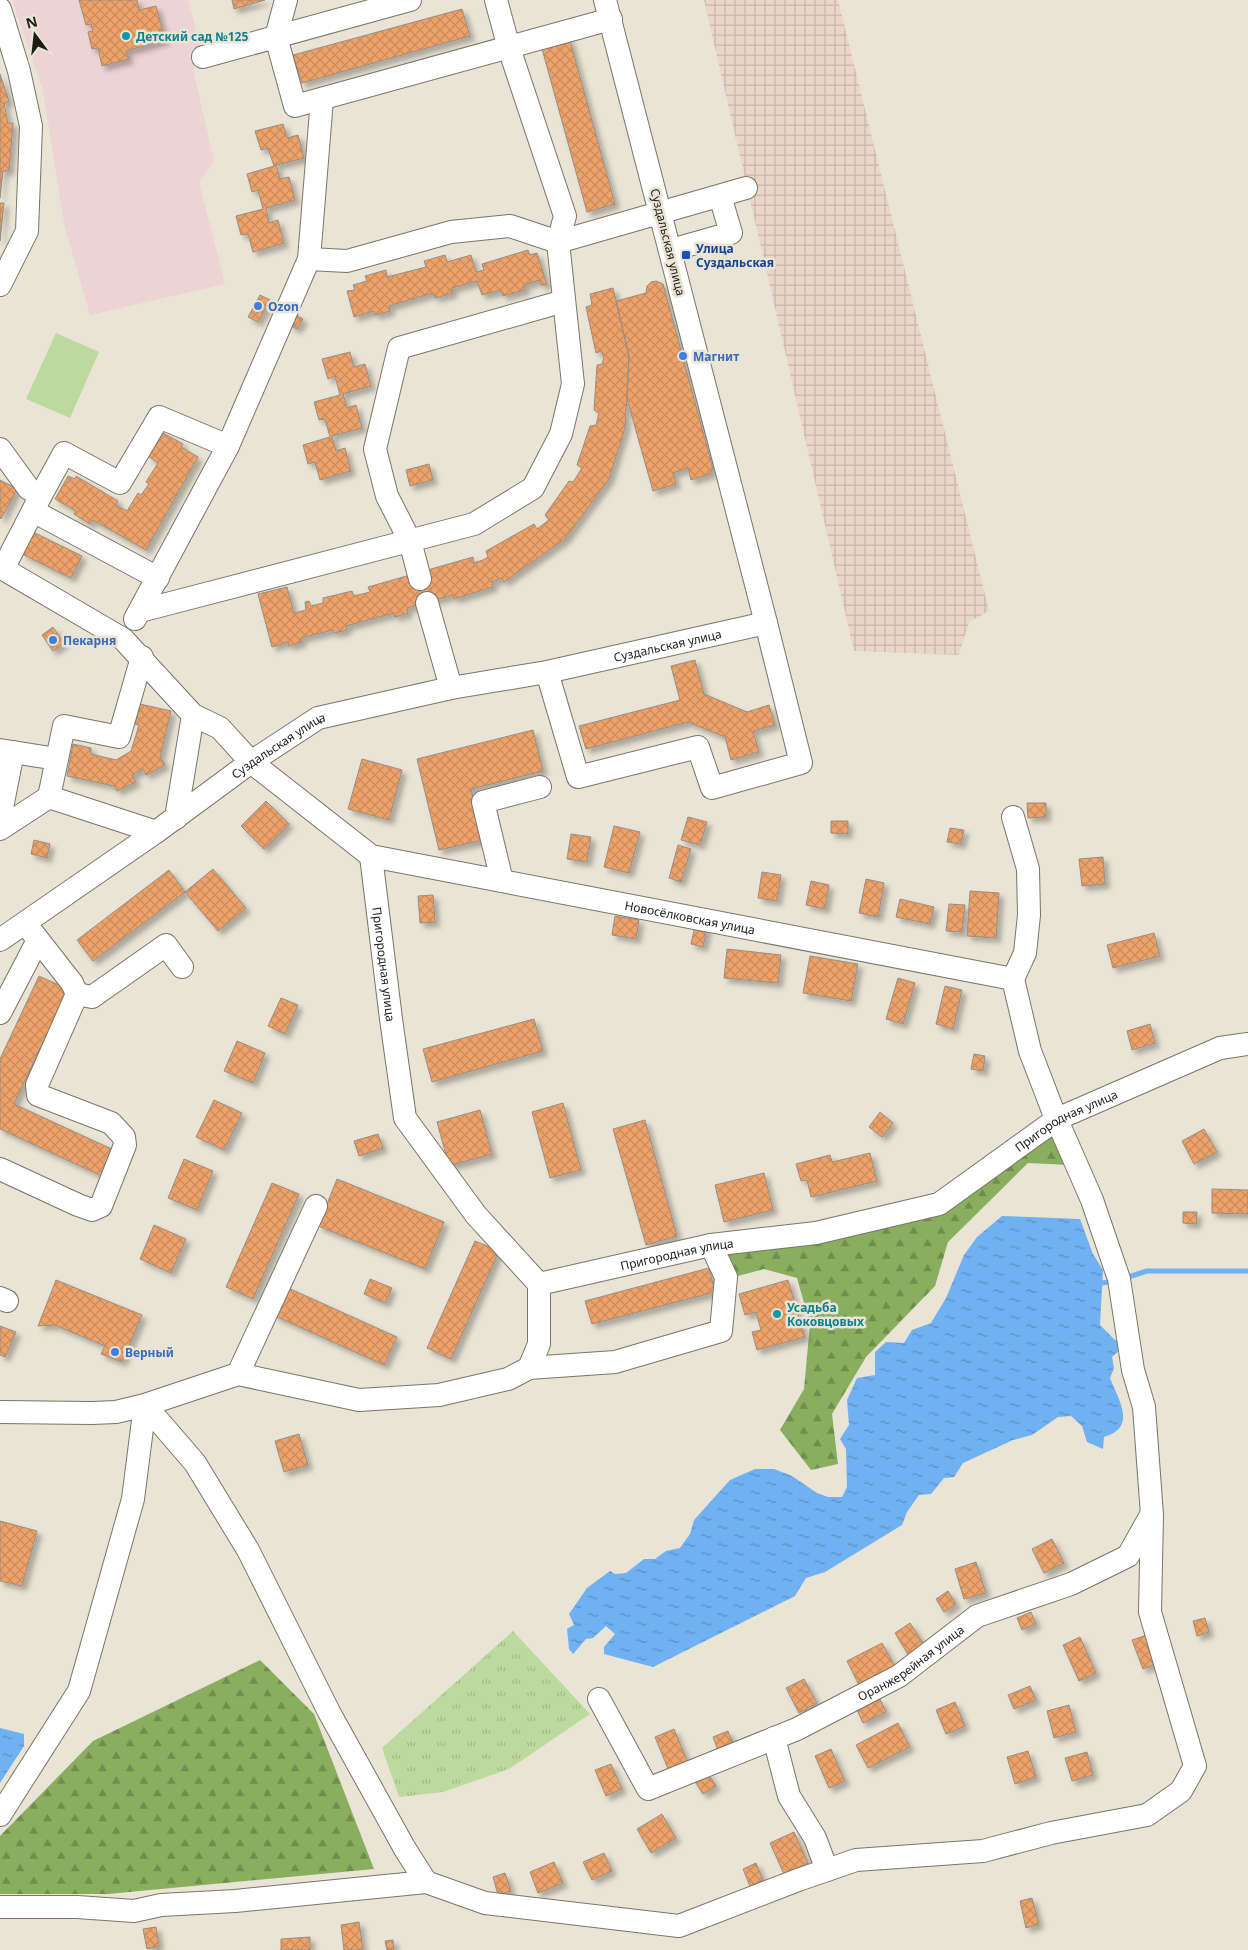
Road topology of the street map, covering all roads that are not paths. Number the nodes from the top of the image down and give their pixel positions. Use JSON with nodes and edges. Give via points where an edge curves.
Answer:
{"nodes":[{"id":1,"x":286,"y":0,"type":"edge"},
{"id":2,"x":410,"y":0,"type":"edge"},
{"id":3,"x":496,"y":0,"type":"edge"},
{"id":4,"x":0,"y":9,"type":"edge"},
{"id":5,"x":608,"y":10,"type":"edge"},
{"id":6,"x":276,"y":37,"type":"junction"},
{"id":7,"x":509,"y":48,"type":"junction"},
{"id":8,"x":203,"y":57,"type":"dead end"},
{"id":9,"x":322,"y":98,"type":"junction"},
{"id":10,"x":746,"y":188,"type":"dead end"},
{"id":11,"x":720,"y":196,"type":"junction"},
{"id":12,"x":661,"y":213,"type":"junction"},
{"id":13,"x":558,"y":242,"type":"junction"},
{"id":14,"x":671,"y":250,"type":"junction"},
{"id":15,"x":309,"y":259,"type":"junction"},
{"id":16,"x":0,"y":285,"type":"edge"},
{"id":17,"x":564,"y":301,"type":"junction"},
{"id":18,"x":228,"y":446,"type":"junction"},
{"id":19,"x":0,"y":449,"type":"edge"},
{"id":20,"x":37,"y":503,"type":"junction"},
{"id":21,"x":410,"y":541,"type":"junction"},
{"id":22,"x":2,"y":568,"type":"edge"},
{"id":23,"x":158,"y":578,"type":"junction"},
{"id":24,"x":420,"y":579,"type":"dead end"},
{"id":25,"x":427,"y":603,"type":"dead end"},
{"id":26,"x":140,"y":611,"type":"junction"},
{"id":27,"x":766,"y":623,"type":"junction"},
{"id":28,"x":123,"y":639,"type":"junction"},
{"id":29,"x":142,"y":657,"type":"junction"},
{"id":30,"x":547,"y":672,"type":"junction"},
{"id":31,"x":452,"y":688,"type":"junction"},
{"id":32,"x":193,"y":715,"type":"junction"},
{"id":33,"x":7,"y":751,"type":"edge"},
{"id":34,"x":57,"y":760,"type":"junction"},
{"id":35,"x":251,"y":762,"type":"junction"},
{"id":36,"x":540,"y":787,"type":"dead end"},
{"id":37,"x":49,"y":796,"type":"junction"},
{"id":38,"x":0,"y":818,"type":"edge"},
{"id":39,"x":176,"y":818,"type":"junction"},
{"id":40,"x":1013,"y":818,"type":"dead end"},
{"id":41,"x":0,"y":829,"type":"edge"},
{"id":42,"x":156,"y":832,"type":"junction"},
{"id":43,"x":371,"y":856,"type":"junction"},
{"id":44,"x":502,"y":881,"type":"junction"},
{"id":45,"x":32,"y":931,"type":"junction"},
{"id":46,"x":0,"y":940,"type":"edge"},
{"id":47,"x":182,"y":967,"type":"dead end"},
{"id":48,"x":1013,"y":979,"type":"junction"},
{"id":49,"x":77,"y":994,"type":"junction"},
{"id":50,"x":0,"y":1013,"type":"edge"},
{"id":51,"x":1248,"y":1044,"type":"edge"},
{"id":52,"x":1057,"y":1119,"type":"junction"},
{"id":53,"x":0,"y":1170,"type":"edge"},
{"id":54,"x":316,"y":1206,"type":"dead end"},
{"id":55,"x":711,"y":1245,"type":"junction"},
{"id":56,"x":540,"y":1284,"type":"junction"},
{"id":57,"x":529,"y":1368,"type":"junction"},
{"id":58,"x":238,"y":1374,"type":"junction"},
{"id":59,"x":145,"y":1406,"type":"junction"},
{"id":60,"x":0,"y":1412,"type":"edge"},
{"id":61,"x":1152,"y":1514,"type":"junction"},
{"id":62,"x":599,"y":1699,"type":"dead end"},
{"id":63,"x":774,"y":1738,"type":"junction"},
{"id":64,"x":0,"y":1815,"type":"edge"},
{"id":65,"x":827,"y":1870,"type":"junction"},
{"id":66,"x":426,"y":1882,"type":"junction"},
{"id":67,"x":0,"y":1907,"type":"edge"}],
"edges":[{"from":1,"to":6,"type":"street"},
{"from":2,"to":6,"type":"street"},
{"from":3,"to":7,"type":"street"},
{"from":4,"to":16,"type":"street","via":[[20,71],[31,126],[27,230]]},
{"from":5,"to":7,"type":"street"},
{"from":5,"to":12,"type":"street","name":"Суздальская улица"},
{"from":6,"to":8,"type":"street"},
{"from":6,"to":9,"type":"street","via":[[294,106]]},
{"from":7,"to":9,"type":"street"},
{"from":7,"to":13,"type":"street","via":[[565,216]]},
{"from":9,"to":15,"type":"street"},
{"from":10,"to":11,"type":"street"},
{"from":11,"to":12,"type":"street"},
{"from":11,"to":14,"type":"street","via":[[731,233]]},
{"from":12,"to":13,"type":"street"},
{"from":12,"to":14,"type":"street","name":"Суздальская улица"},
{"from":13,"to":15,"type":"street","via":[[510,226],[450,232],[347,261]]},
{"from":13,"to":17,"type":"street"},
{"from":14,"to":27,"type":"street","name":"Суздальская улица"},
{"from":15,"to":18,"type":"street"},
{"from":17,"to":21,"type":"street","via":[[573,384],[561,434],[533,488],[474,524]]},
{"from":17,"to":21,"type":"street","via":[[399,348],[375,449],[388,496]]},
{"from":18,"to":20,"type":"street","via":[[159,417],[120,483],[64,453]]},
{"from":18,"to":23,"type":"street"},
{"from":19,"to":20,"type":"street"},
{"from":20,"to":22,"type":"street"},
{"from":20,"to":23,"type":"street"},
{"from":21,"to":24,"type":"street"},
{"from":21,"to":26,"type":"street"},
{"from":22,"to":28,"type":"street"},
{"from":23,"to":26,"type":"street"},
{"from":25,"to":31,"type":"street"},
{"from":26,"to":28,"type":"street"},
{"from":27,"to":30,"type":"street","name":"Суздальская улица"},
{"from":27,"to":30,"type":"street","via":[[801,763],[712,788],[698,747],[578,777]]},
{"from":28,"to":29,"type":"street"},
{"from":29,"to":32,"type":"street"},
{"from":29,"to":34,"type":"street","via":[[119,737],[64,726]]},
{"from":30,"to":31,"type":"street","name":"Суздальская улица"},
{"from":31,"to":35,"type":"street","name":"Суздальская улица","via":[[318,718]]},
{"from":32,"to":35,"type":"street","name":"Новосёлковская улица","via":[[220,728]]},
{"from":32,"to":39,"type":"street"},
{"from":33,"to":34,"type":"street"},
{"from":33,"to":38,"type":"street"},
{"from":34,"to":37,"type":"street"},
{"from":35,"to":39,"type":"street","name":"Суздальская улица"},
{"from":35,"to":43,"type":"street","name":"Новосёлковская улица"},
{"from":36,"to":44,"type":"street","via":[[483,802]]},
{"from":37,"to":41,"type":"street"},
{"from":37,"to":42,"type":"street"},
{"from":39,"to":42,"type":"street","name":"Суздальская улица"},
{"from":40,"to":48,"type":"street","via":[[1028,869],[1029,915],[1025,953]]},
{"from":42,"to":45,"type":"street","name":"Суздальская улица"},
{"from":43,"to":44,"type":"street","name":"Новосёлковская улица"},
{"from":43,"to":56,"type":"street","name":"Пригородная улица","via":[[406,1118],[476,1215]]},
{"from":44,"to":48,"type":"street","name":"Новосёлковская улица"},
{"from":45,"to":46,"type":"street","name":"Суздальская улица"},
{"from":45,"to":49,"type":"street"},
{"from":45,"to":50,"type":"street"},
{"from":47,"to":49,"type":"street","via":[[166,944],[92,997]]},
{"from":48,"to":52,"type":"street","via":[[1030,1051]]},
{"from":49,"to":53,"type":"street","via":[[36,1090],[38,1095],[111,1124],[124,1137],[125,1145],[101,1206],[92,1210]]},
{"from":51,"to":52,"type":"street","name":"Пригородная улица","via":[[1220,1048]]},
{"from":52,"to":55,"type":"street","name":"Пригородная улица","via":[[939,1204],[816,1233]]},
{"from":52,"to":61,"type":"street","via":[[1092,1200],[1119,1279],[1133,1370],[1144,1407]]},
{"from":54,"to":58,"type":"street"},
{"from":55,"to":56,"type":"street","name":"Пригородная улица"},
{"from":55,"to":57,"type":"street","via":[[726,1277],[721,1331],[615,1362]]},
{"from":56,"to":57,"type":"street","via":[[539,1344]]},
{"from":57,"to":58,"type":"street","via":[[508,1379],[439,1396],[359,1400]]},
{"from":58,"to":59,"type":"street"},
{"from":59,"to":60,"type":"street","via":[[92,1414]]},
{"from":59,"to":64,"type":"street","via":[[133,1499],[79,1691]]},
{"from":59,"to":66,"type":"street","via":[[195,1463],[248,1550],[329,1712]]},
{"from":61,"to":63,"type":"street","name":"Оранжерейная улица","via":[[1128,1556],[1071,1584],[977,1616],[899,1676]]},
{"from":61,"to":65,"type":"street","via":[[1150,1612],[1196,1766],[1181,1791],[1147,1815],[1051,1833],[983,1851],[856,1860]]},
{"from":62,"to":63,"type":"street","name":"Оранжерейная улица","via":[[648,1789]]},
{"from":63,"to":65,"type":"street","via":[[789,1796],[815,1838]]},
{"from":65,"to":66,"type":"street","via":[[679,1926],[485,1903]]},
{"from":66,"to":67,"type":"street","via":[[161,1905],[134,1911]]}]}
